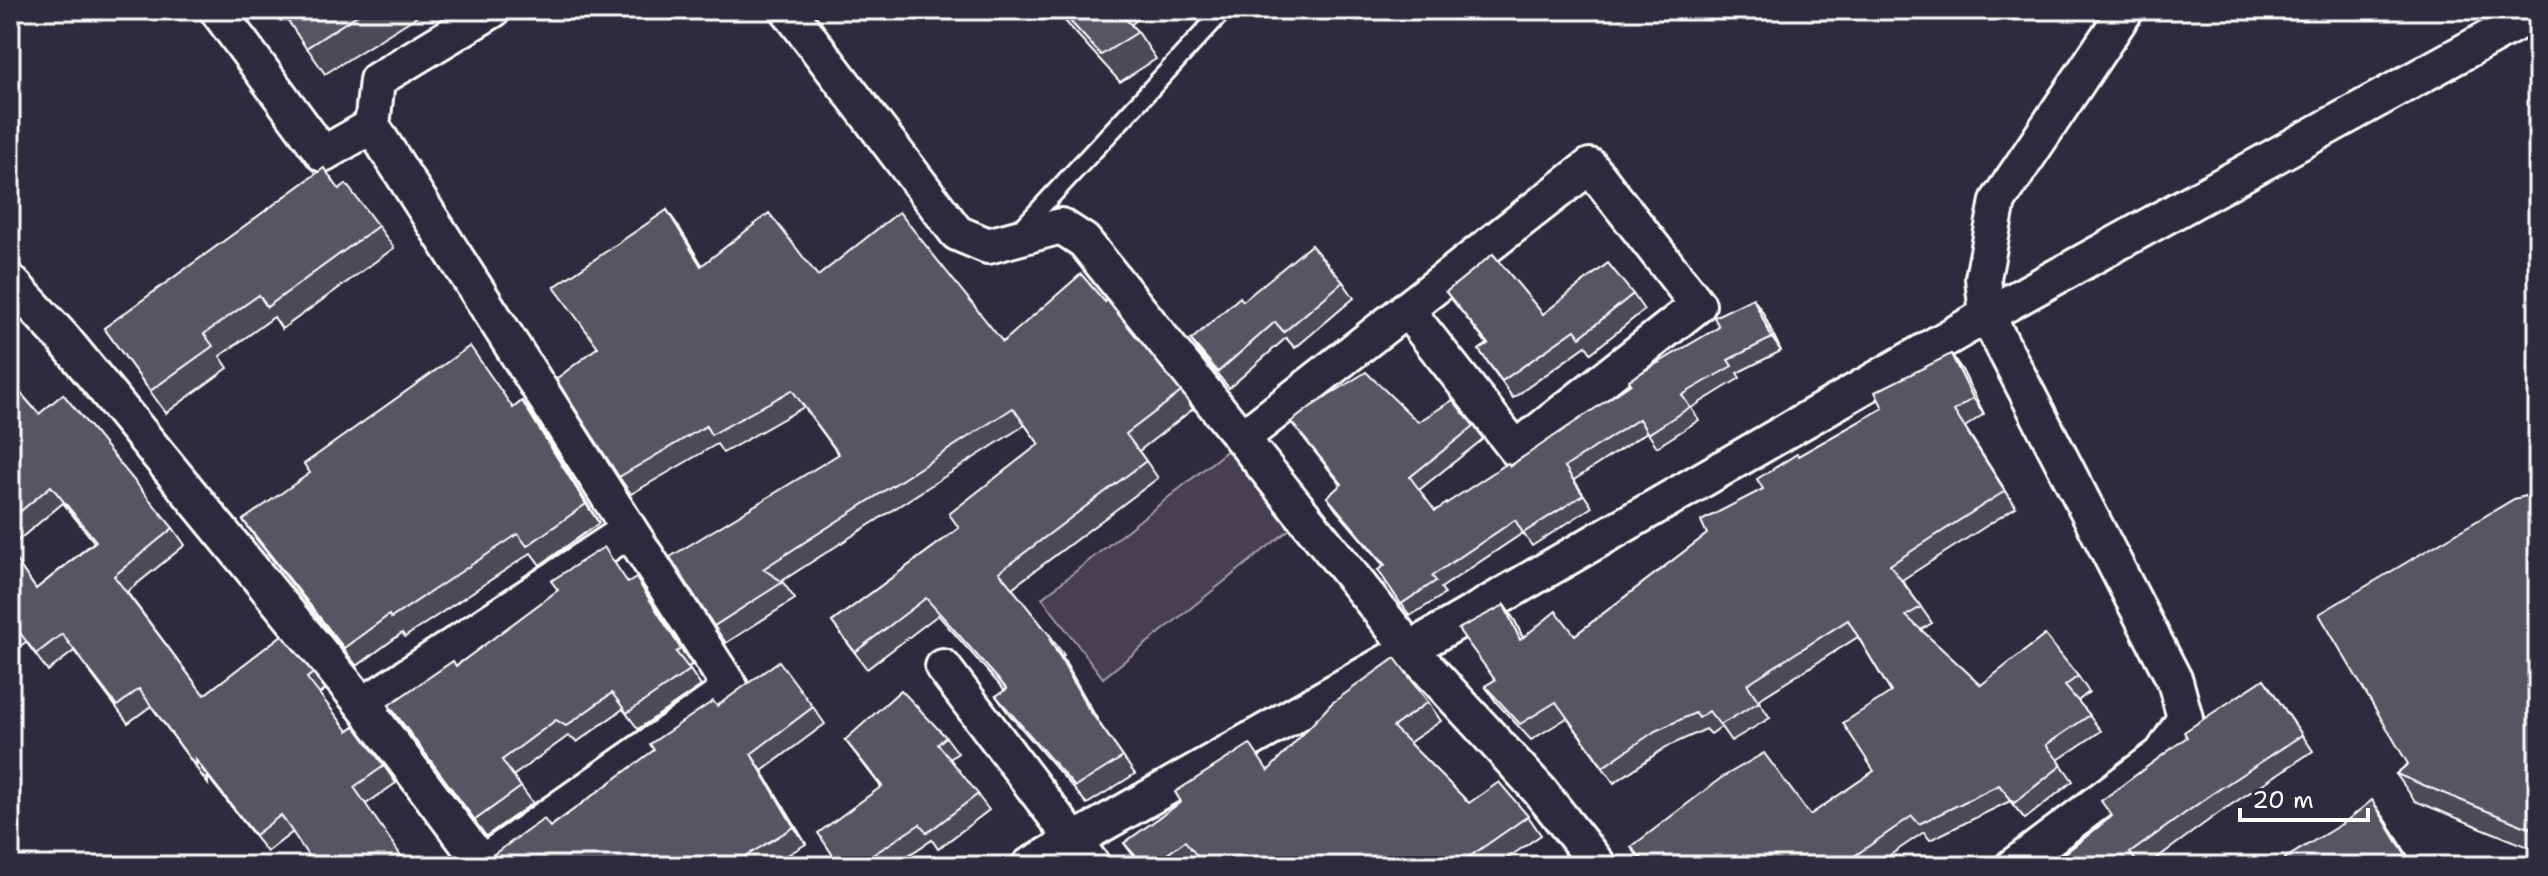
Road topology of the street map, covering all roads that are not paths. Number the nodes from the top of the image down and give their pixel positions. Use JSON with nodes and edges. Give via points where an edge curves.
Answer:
{"nodes":[{"id":1,"x":217,"y":10,"type":"edge"},
{"id":2,"x":493,"y":10,"type":"edge"},
{"id":3,"x":788,"y":10,"type":"edge"},
{"id":4,"x":1224,"y":10,"type":"edge"},
{"id":5,"x":2126,"y":10,"type":"edge"},
{"id":6,"x":2538,"y":11,"type":"edge"},
{"id":7,"x":372,"y":126,"type":"junction"},
{"id":8,"x":1010,"y":240,"type":"junction"},
{"id":9,"x":10,"y":281,"type":"edge"},
{"id":10,"x":1406,"y":309,"type":"junction"},
{"id":11,"x":1987,"y":315,"type":"junction"},
{"id":12,"x":1242,"y":438,"type":"junction"},
{"id":13,"x":629,"y":530,"type":"junction"},
{"id":14,"x":1410,"y":649,"type":"junction"},
{"id":15,"x":943,"y":667,"type":"dead end"},
{"id":16,"x":363,"y":705,"type":"junction"},
{"id":17,"x":1084,"y":853,"type":"edge"},
{"id":18,"x":483,"y":864,"type":"edge"},
{"id":19,"x":1029,"y":866,"type":"edge"},
{"id":20,"x":1599,"y":866,"type":"edge"},
{"id":21,"x":2013,"y":866,"type":"edge"}],
"edges":[{"from":1,"to":7,"type":"street","via":[[323,154]]},
{"from":2,"to":7,"type":"street","via":[[377,80]]},
{"from":3,"to":8,"type":"street","via":[[957,233],[988,246]]},
{"from":4,"to":8,"type":"lane"},
{"from":5,"to":11,"type":"street","via":[[1998,201],[1983,278]]},
{"from":6,"to":11,"type":"street"},
{"from":7,"to":13,"type":"street"},
{"from":8,"to":12,"type":"street","via":[[1061,226],[1084,241]]},
{"from":9,"to":16,"type":"street","via":[[62,337]]},
{"from":10,"to":10,"type":"street","via":[[1590,166],[1698,305],[1516,449]]},
{"from":10,"to":12,"type":"street"},
{"from":11,"to":14,"type":"street"},
{"from":11,"to":21,"type":"street","via":[[2175,681],[2185,718],[2162,754]]},
{"from":12,"to":14,"type":"street"},
{"from":13,"to":16,"type":"street"},
{"from":13,"to":18,"type":"street","via":[[731,689]]},
{"from":14,"to":17,"type":"street"},
{"from":14,"to":20,"type":"street","via":[[1539,790]]},
{"from":15,"to":17,"type":"street"},
{"from":16,"to":18,"type":"street"},
{"from":17,"to":19,"type":"street"}]}
